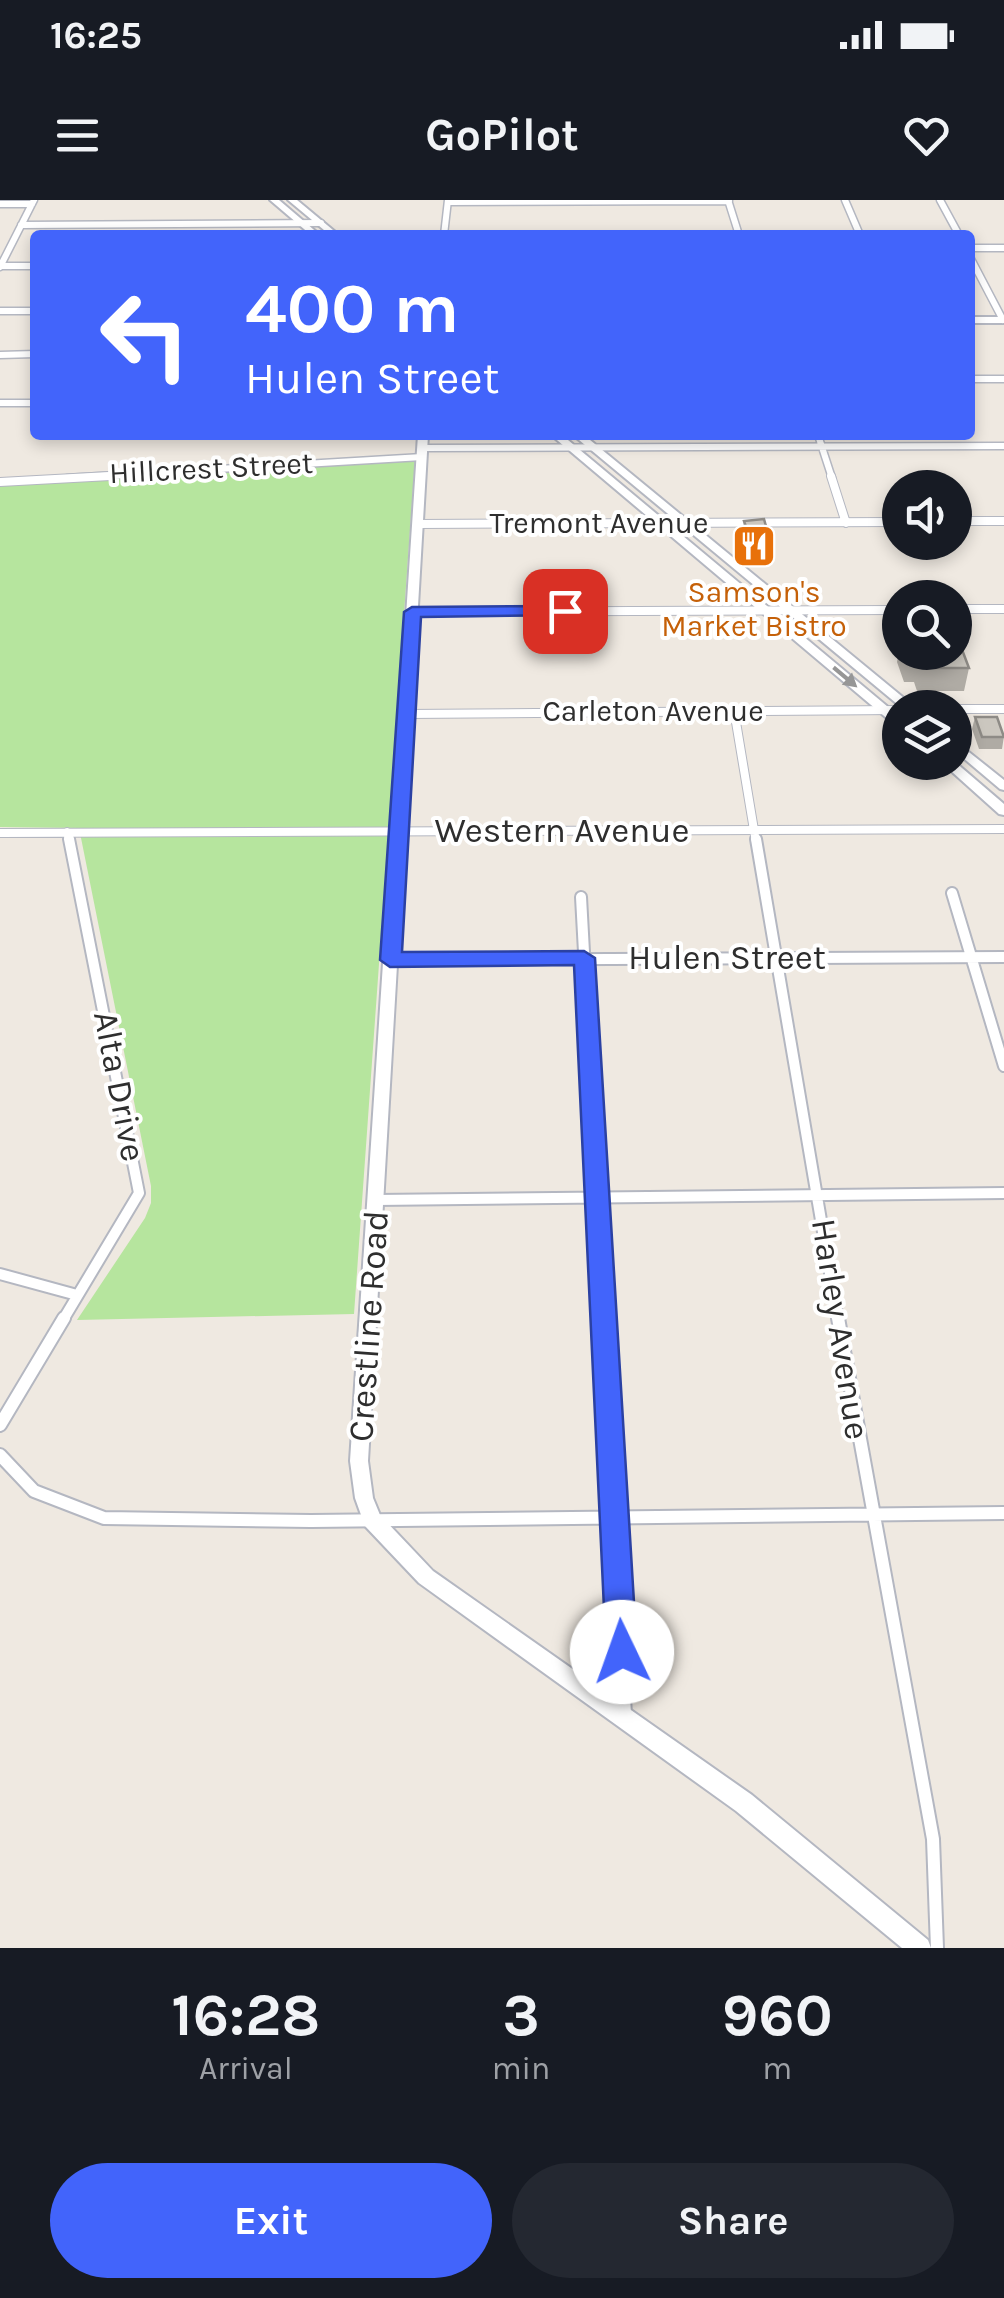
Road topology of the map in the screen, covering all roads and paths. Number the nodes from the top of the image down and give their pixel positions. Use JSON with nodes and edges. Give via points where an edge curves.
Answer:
{"nodes":[{"id":1,"x":274,"y":200,"type":"edge"},
{"id":2,"x":292,"y":200,"type":"edge"},
{"id":3,"x":845,"y":200,"type":"edge"},
{"id":4,"x":940,"y":200,"type":"edge"},
{"id":5,"x":448,"y":201,"type":"edge"},
{"id":6,"x":729,"y":201,"type":"edge"},
{"id":7,"x":33,"y":202,"type":"edge"},
{"id":8,"x":0,"y":204,"type":"edge"},
{"id":9,"x":302,"y":223,"type":"junction"},
{"id":10,"x":321,"y":223,"type":"junction"},
{"id":11,"x":21,"y":225,"type":"junction"},
{"id":12,"x":310,"y":230,"type":"edge"},
{"id":13,"x":329,"y":230,"type":"edge"},
{"id":14,"x":445,"y":230,"type":"edge"},
{"id":15,"x":738,"y":230,"type":"edge"},
{"id":16,"x":858,"y":230,"type":"edge"},
{"id":17,"x":955,"y":230,"type":"edge"},
{"id":18,"x":975,"y":248,"type":"edge"},
{"id":19,"x":1004,"y":248,"type":"edge"},
{"id":20,"x":30,"y":266,"type":"edge"},
{"id":21,"x":0,"y":267,"type":"edge"},
{"id":22,"x":975,"y":267,"type":"edge"},
{"id":23,"x":30,"y":310,"type":"edge"},
{"id":24,"x":0,"y":311,"type":"edge"},
{"id":25,"x":975,"y":320,"type":"edge"},
{"id":26,"x":1003,"y":320,"type":"edge"},
{"id":27,"x":0,"y":354,"type":"edge"},
{"id":28,"x":30,"y":354,"type":"edge"},
{"id":29,"x":975,"y":379,"type":"edge"},
{"id":30,"x":1004,"y":379,"type":"edge"},
{"id":31,"x":0,"y":403,"type":"edge"},
{"id":32,"x":30,"y":403,"type":"edge"},
{"id":33,"x":423,"y":440,"type":"edge"},
{"id":34,"x":562,"y":440,"type":"edge"},
{"id":35,"x":584,"y":440,"type":"edge"},
{"id":36,"x":819,"y":440,"type":"edge"},
{"id":37,"x":1004,"y":446,"type":"edge"},
{"id":38,"x":570,"y":447,"type":"junction"},
{"id":39,"x":593,"y":447,"type":"junction"},
{"id":40,"x":821,"y":447,"type":"junction"},
{"id":41,"x":422,"y":452,"type":"junction"},
{"id":42,"x":0,"y":482,"type":"edge"},
{"id":43,"x":972,"y":521,"type":"edge"},
{"id":44,"x":1004,"y":521,"type":"edge"},
{"id":45,"x":882,"y":522,"type":"edge"},
{"id":46,"x":660,"y":523,"type":"junction"},
{"id":47,"x":684,"y":523,"type":"junction"},
{"id":48,"x":846,"y":523,"type":"junction"},
{"id":49,"x":418,"y":524,"type":"junction"},
{"id":50,"x":972,"y":609,"type":"edge"},
{"id":51,"x":1004,"y":609,"type":"edge"},
{"id":52,"x":764,"y":610,"type":"junction"},
{"id":53,"x":791,"y":610,"type":"junction"},
{"id":54,"x":882,"y":610,"type":"edge"},
{"id":55,"x":412,"y":612,"type":"junction"},
{"id":56,"x":888,"y":690,"type":"edge"},
{"id":57,"x":882,"y":708,"type":"edge"},
{"id":58,"x":1004,"y":709,"type":"edge"},
{"id":59,"x":734,"y":710,"type":"junction"},
{"id":60,"x":882,"y":710,"type":"edge"},
{"id":61,"x":972,"y":710,"type":"edge"},
{"id":62,"x":406,"y":714,"type":"junction"},
{"id":63,"x":972,"y":759,"type":"edge"},
{"id":64,"x":967,"y":780,"type":"edge"},
{"id":65,"x":1004,"y":786,"type":"edge"},
{"id":66,"x":1004,"y":810,"type":"edge"},
{"id":67,"x":755,"y":829,"type":"junction"},
{"id":68,"x":1004,"y":829,"type":"edge"},
{"id":69,"x":399,"y":831,"type":"junction"},
{"id":70,"x":68,"y":832,"type":"junction"},
{"id":71,"x":0,"y":833,"type":"edge"},
{"id":72,"x":952,"y":894,"type":"dead end"},
{"id":73,"x":581,"y":897,"type":"dead end"},
{"id":74,"x":778,"y":957,"type":"junction"},
{"id":75,"x":973,"y":957,"type":"junction"},
{"id":76,"x":1004,"y":957,"type":"edge"},
{"id":77,"x":584,"y":958,"type":"junction"},
{"id":78,"x":390,"y":960,"type":"junction"},
{"id":79,"x":1004,"y":1066,"type":"edge"},
{"id":80,"x":1004,"y":1193,"type":"edge"},
{"id":81,"x":819,"y":1194,"type":"junction"},
{"id":82,"x":597,"y":1196,"type":"junction"},
{"id":83,"x":376,"y":1200,"type":"junction"},
{"id":84,"x":0,"y":1274,"type":"edge"},
{"id":85,"x":77,"y":1295,"type":"junction"},
{"id":86,"x":0,"y":1425,"type":"edge"},
{"id":87,"x":0,"y":1455,"type":"edge"},
{"id":88,"x":1004,"y":1512,"type":"edge"},
{"id":89,"x":871,"y":1513,"type":"junction"},
{"id":90,"x":614,"y":1515,"type":"junction"},
{"id":91,"x":372,"y":1520,"type":"junction"},
{"id":92,"x":625,"y":1720,"type":"junction"},
{"id":93,"x":920,"y":1948,"type":"edge"},
{"id":94,"x":937,"y":1948,"type":"edge"}],
"edges":[{"from":1,"to":9,"type":"street"},
{"from":2,"to":10,"type":"street"},
{"from":3,"to":16,"type":"street"},
{"from":4,"to":17,"type":"street"},
{"from":5,"to":6,"type":"street"},
{"from":5,"to":14,"type":"street"},
{"from":6,"to":15,"type":"street"},
{"from":7,"to":8,"type":"street"},
{"from":7,"to":11,"type":"street"},
{"from":9,"to":10,"type":"street"},
{"from":9,"to":11,"type":"street"},
{"from":9,"to":12,"type":"street"},
{"from":10,"to":13,"type":"street"},
{"from":11,"to":21,"type":"street"},
{"from":18,"to":19,"type":"street"},
{"from":20,"to":21,"type":"street"},
{"from":22,"to":26,"type":"street"},
{"from":23,"to":24,"type":"street"},
{"from":25,"to":26,"type":"street"},
{"from":27,"to":28,"type":"street"},
{"from":29,"to":30,"type":"street"},
{"from":31,"to":32,"type":"street"},
{"from":33,"to":41,"type":"street","name":"Crestline Road"},
{"from":34,"to":38,"type":"street"},
{"from":35,"to":39,"type":"street"},
{"from":36,"to":40,"type":"street"},
{"from":37,"to":40,"type":"street","name":"Hillcrest Street"},
{"from":38,"to":39,"type":"street","name":"Hillcrest Street"},
{"from":38,"to":41,"type":"street","name":"Hillcrest Street"},
{"from":38,"to":46,"type":"street"},
{"from":39,"to":40,"type":"street","name":"Hillcrest Street"},
{"from":39,"to":47,"type":"street"},
{"from":40,"to":48,"type":"street"},
{"from":41,"to":42,"type":"street","name":"Hillcrest Street"},
{"from":41,"to":49,"type":"street","name":"Crestline Road"},
{"from":43,"to":44,"type":"street"},
{"from":45,"to":48,"type":"street","name":"Tremont Avenue"},
{"from":46,"to":47,"type":"street","name":"Tremont Avenue"},
{"from":46,"to":49,"type":"street","name":"Tremont Avenue"},
{"from":46,"to":52,"type":"street"},
{"from":47,"to":48,"type":"street","name":"Tremont Avenue"},
{"from":47,"to":53,"type":"street"},
{"from":49,"to":55,"type":"street","name":"Crestline Road"},
{"from":50,"to":51,"type":"street"},
{"from":52,"to":53,"type":"street"},
{"from":52,"to":55,"type":"street"},
{"from":52,"to":57,"type":"street","one_way":true},
{"from":53,"to":54,"type":"street"},
{"from":53,"to":56,"type":"street"},
{"from":55,"to":62,"type":"street","name":"Crestline Road"},
{"from":58,"to":61,"type":"street"},
{"from":59,"to":60,"type":"street","name":"Carleton Avenue"},
{"from":59,"to":62,"type":"street","name":"Carleton Avenue"},
{"from":59,"to":67,"type":"street","name":"Harley Avenue"},
{"from":62,"to":69,"type":"street","name":"Crestline Road"},
{"from":63,"to":65,"type":"street"},
{"from":64,"to":66,"type":"street"},
{"from":67,"to":68,"type":"street","name":"Western Avenue"},
{"from":67,"to":69,"type":"street","name":"Western Avenue"},
{"from":67,"to":74,"type":"street","name":"Harley Avenue"},
{"from":69,"to":70,"type":"street","name":"Western Avenue"},
{"from":69,"to":78,"type":"street","name":"Crestline Road"},
{"from":70,"to":71,"type":"street","name":"Western Avenue"},
{"from":70,"to":85,"type":"street","name":"Alta Drive","via":[[140,1183],[133,1207]]},
{"from":72,"to":75,"type":"street"},
{"from":73,"to":77,"type":"street"},
{"from":74,"to":75,"type":"street","name":"Hulen Street"},
{"from":74,"to":77,"type":"street","name":"Hulen Street"},
{"from":74,"to":81,"type":"street","name":"Harley Avenue"},
{"from":75,"to":76,"type":"street","name":"Hulen Street"},
{"from":75,"to":79,"type":"street"},
{"from":77,"to":78,"type":"street","name":"Hulen Street"},
{"from":77,"to":82,"type":"street"},
{"from":78,"to":83,"type":"street","name":"Crestline Road"},
{"from":80,"to":81,"type":"street"},
{"from":81,"to":82,"type":"street"},
{"from":81,"to":89,"type":"street","name":"Harley Avenue"},
{"from":82,"to":83,"type":"street"},
{"from":82,"to":90,"type":"street"},
{"from":83,"to":91,"type":"street","name":"Crestline Road","via":[[359,1461]]},
{"from":84,"to":85,"type":"street"},
{"from":85,"to":86,"type":"street","name":"Alta Drive"},
{"from":87,"to":91,"type":"street","via":[[34,1491],[104,1518]]},
{"from":88,"to":89,"type":"street"},
{"from":89,"to":90,"type":"street"},
{"from":89,"to":94,"type":"street","name":"Harley Avenue","via":[[932,1839]]},
{"from":90,"to":91,"type":"street"},
{"from":90,"to":92,"type":"street"},
{"from":91,"to":92,"type":"street","via":[[426,1577]]},
{"from":92,"to":93,"type":"street","via":[[744,1803]]}]}
